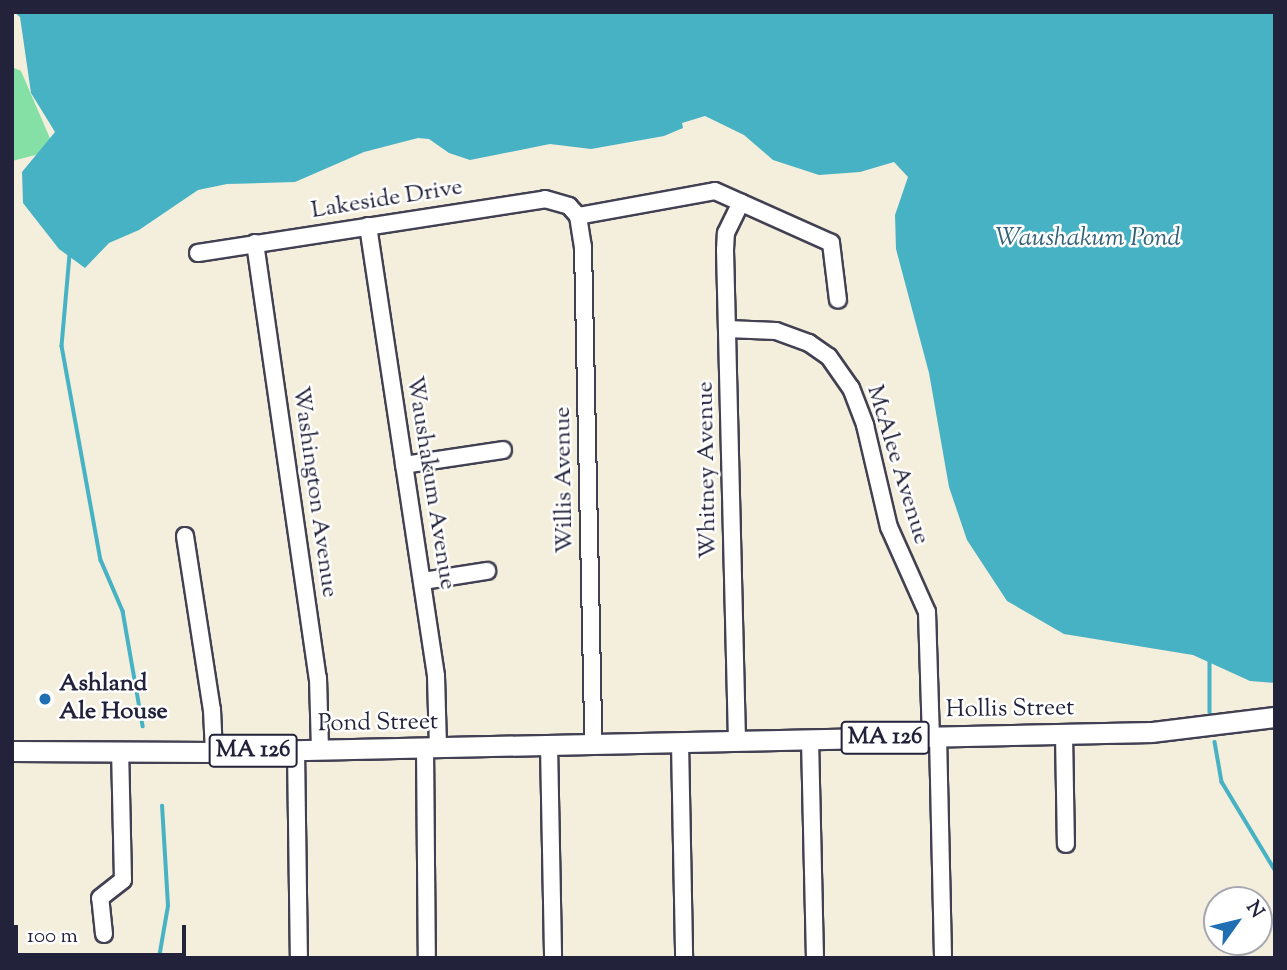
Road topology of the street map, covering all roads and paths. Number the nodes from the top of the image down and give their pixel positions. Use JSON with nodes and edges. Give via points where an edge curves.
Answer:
{"nodes":[{"id":1,"x":741,"y":202,"type":"junction"},
{"id":2,"x":578,"y":216,"type":"junction"},
{"id":3,"x":368,"y":226,"type":"junction"},
{"id":4,"x":255,"y":243,"type":"junction"},
{"id":5,"x":198,"y":253,"type":"dead end"},
{"id":6,"x":838,"y":300,"type":"dead end"},
{"id":7,"x":727,"y":329,"type":"junction"},
{"id":8,"x":503,"y":450,"type":"dead end"},
{"id":9,"x":404,"y":465,"type":"junction"},
{"id":10,"x":185,"y":536,"type":"dead end"},
{"id":11,"x":487,"y":571,"type":"dead end"},
{"id":12,"x":423,"y":581,"type":"junction"},
{"id":13,"x":1275,"y":718,"type":"edge"},
{"id":14,"x":1064,"y":734,"type":"junction"},
{"id":15,"x":934,"y":737,"type":"junction"},
{"id":16,"x":810,"y":739,"type":"junction"},
{"id":17,"x":737,"y":741,"type":"junction"},
{"id":18,"x":680,"y":742,"type":"junction"},
{"id":19,"x":593,"y":744,"type":"junction"},
{"id":20,"x":549,"y":745,"type":"junction"},
{"id":21,"x":494,"y":746,"type":"joint"},
{"id":22,"x":431,"y":747,"type":"junction"},
{"id":23,"x":320,"y":749,"type":"junction"},
{"id":24,"x":296,"y":750,"type":"junction"},
{"id":25,"x":12,"y":751,"type":"edge"},
{"id":26,"x":120,"y":751,"type":"junction"},
{"id":27,"x":214,"y":752,"type":"junction"},
{"id":28,"x":1066,"y":844,"type":"dead end"},
{"id":29,"x":104,"y":934,"type":"dead end"},
{"id":30,"x":299,"y":958,"type":"edge"},
{"id":31,"x":427,"y":958,"type":"edge"},
{"id":32,"x":553,"y":958,"type":"edge"},
{"id":33,"x":684,"y":958,"type":"edge"},
{"id":34,"x":815,"y":958,"type":"edge"},
{"id":35,"x":943,"y":958,"type":"edge"}],
"edges":[{"from":1,"to":2,"type":"street","via":[[715,191],[701,191]]},
{"from":1,"to":6,"type":"street","via":[[831,243]]},
{"from":1,"to":7,"type":"street","name":"Whitney Avenue","via":[[726,233]]},
{"from":2,"to":3,"type":"street","name":"Lakeside Drive","via":[[569,206],[545,199]]},
{"from":2,"to":19,"type":"street","name":"Willis Avenue","via":[[583,247]]},
{"from":3,"to":4,"type":"street","name":"Lakeside Drive"},
{"from":3,"to":9,"type":"street","name":"Waushakum Avenue"},
{"from":4,"to":5,"type":"street","name":"Lakeside Drive"},
{"from":4,"to":23,"type":"street","name":"Washington Avenue","via":[[318,678]]},
{"from":7,"to":15,"type":"street","name":"McAlee Avenue","via":[[776,331],[809,343],[830,358],[851,388],[865,425],[889,527],[923,599],[929,626]]},
{"from":7,"to":17,"type":"street","name":"Whitney Avenue"},
{"from":8,"to":9,"type":"street"},
{"from":9,"to":12,"type":"street","name":"Waushakum Avenue"},
{"from":10,"to":27,"type":"street","via":[[212,710]]},
{"from":11,"to":12,"type":"street"},
{"from":12,"to":22,"type":"street","name":"Waushakum Avenue","via":[[436,677]]},
{"from":13,"to":14,"type":"main road","name":"Hollis Street","number":"MA 126","via":[[1189,729]]},
{"from":14,"to":15,"type":"main road","name":"Hollis Street","number":"MA 126"},
{"from":14,"to":28,"type":"street"},
{"from":15,"to":16,"type":"main road","name":"Hollis Street","number":"MA 126"},
{"from":15,"to":35,"type":"street","name":"McAlee Avenue"},
{"from":16,"to":17,"type":"main road","name":"Hollis Street","number":"MA 126"},
{"from":16,"to":34,"type":"street"},
{"from":17,"to":18,"type":"main road","name":"Hollis Street","number":"MA 126"},
{"from":18,"to":19,"type":"main road","name":"Hollis Street","number":"MA 126"},
{"from":18,"to":33,"type":"street"},
{"from":19,"to":20,"type":"main road","name":"Hollis Street","number":"MA 126"},
{"from":20,"to":21,"type":"main road","name":"Hollis Street","number":"MA 126"},
{"from":20,"to":32,"type":"street"},
{"from":21,"to":22,"type":"main road","name":"Pond Street","number":"MA 126"},
{"from":22,"to":23,"type":"main road","name":"Pond Street","number":"MA 126"},
{"from":22,"to":31,"type":"street","name":"Waushakum Avenue"},
{"from":23,"to":24,"type":"main road","name":"Pond Street","number":"MA 126"},
{"from":24,"to":27,"type":"main road","name":"Pond Street","number":"MA 126"},
{"from":24,"to":30,"type":"street"},
{"from":25,"to":26,"type":"main road","name":"Pond Street","number":"MA 126"},
{"from":26,"to":27,"type":"main road","name":"Pond Street","number":"MA 126"},
{"from":26,"to":29,"type":"street","via":[[123,880],[100,898]]}]}
